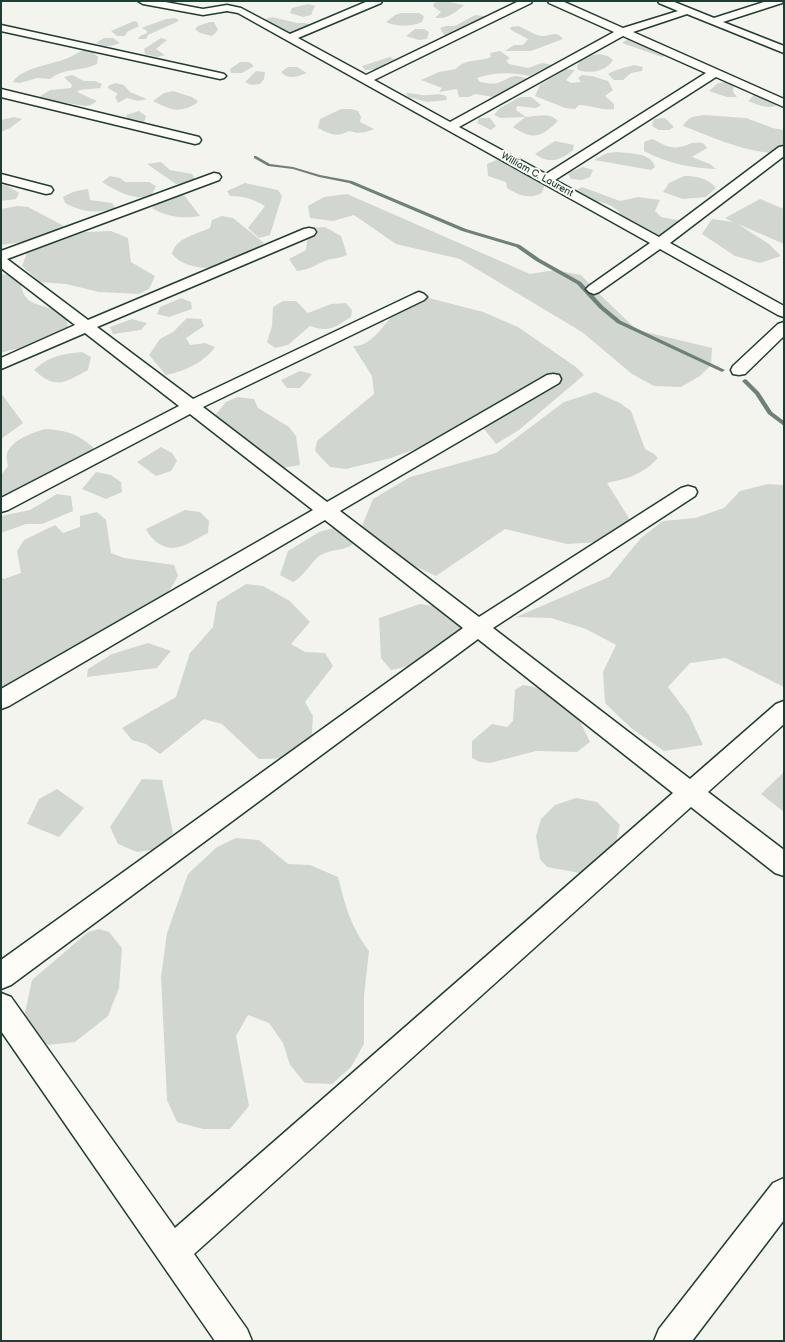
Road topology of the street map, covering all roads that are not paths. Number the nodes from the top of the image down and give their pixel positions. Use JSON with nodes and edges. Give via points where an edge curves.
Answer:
{"nodes":[{"id":1,"x":143,"y":1,"type":"edge"},
{"id":2,"x":377,"y":1,"type":"edge"},
{"id":3,"x":527,"y":1,"type":"edge"},
{"id":4,"x":553,"y":1,"type":"edge"},
{"id":5,"x":664,"y":1,"type":"edge"},
{"id":6,"x":778,"y":1,"type":"edge"},
{"id":7,"x":228,"y":4,"type":"edge"},
{"id":8,"x":687,"y":10,"type":"junction"},
{"id":9,"x":714,"y":21,"type":"junction"},
{"id":10,"x":1,"y":28,"type":"edge"},
{"id":11,"x":622,"y":32,"type":"junction"},
{"id":12,"x":290,"y":38,"type":"junction"},
{"id":13,"x":784,"y":50,"type":"edge"},
{"id":14,"x":714,"y":72,"type":"junction"},
{"id":15,"x":220,"y":76,"type":"dead end"},
{"id":16,"x":365,"y":80,"type":"junction"},
{"id":17,"x":1,"y":93,"type":"edge"},
{"id":18,"x":784,"y":103,"type":"edge"},
{"id":19,"x":450,"y":127,"type":"junction"},
{"id":20,"x":196,"y":140,"type":"dead end"},
{"id":21,"x":784,"y":150,"type":"edge"},
{"id":22,"x":214,"y":177,"type":"dead end"},
{"id":23,"x":1,"y":178,"type":"edge"},
{"id":24,"x":546,"y":180,"type":"junction"},
{"id":25,"x":46,"y":190,"type":"dead end"},
{"id":26,"x":309,"y":232,"type":"dead end"},
{"id":27,"x":660,"y":243,"type":"junction"},
{"id":28,"x":1,"y":256,"type":"edge"},
{"id":29,"x":1,"y":261,"type":"edge"},
{"id":30,"x":594,"y":289,"type":"dead end"},
{"id":31,"x":419,"y":297,"type":"dead end"},
{"id":32,"x":784,"y":312,"type":"edge"},
{"id":33,"x":86,"y":326,"type":"junction"},
{"id":34,"x":784,"y":327,"type":"edge"},
{"id":35,"x":1,"y":364,"type":"edge"},
{"id":36,"x":739,"y":370,"type":"dead end"},
{"id":37,"x":552,"y":379,"type":"dead end"},
{"id":38,"x":192,"y":406,"type":"junction"},
{"id":39,"x":688,"y":492,"type":"dead end"},
{"id":40,"x":1,"y":506,"type":"edge"},
{"id":41,"x":325,"y":510,"type":"junction"},
{"id":42,"x":478,"y":628,"type":"junction"},
{"id":43,"x":1,"y":700,"type":"edge"},
{"id":44,"x":784,"y":710,"type":"edge"},
{"id":45,"x":690,"y":792,"type":"junction"},
{"id":46,"x":784,"y":865,"type":"edge"},
{"id":47,"x":1,"y":976,"type":"edge"},
{"id":48,"x":1,"y":1007,"type":"edge"},
{"id":49,"x":784,"y":1194,"type":"edge"},
{"id":50,"x":172,"y":1252,"type":"junction"},
{"id":51,"x":235,"y":1341,"type":"edge"},
{"id":52,"x":671,"y":1341,"type":"edge"}],
"edges":[{"from":1,"to":7,"type":"street","via":[[203,12]]},
{"from":2,"to":12,"type":"street"},
{"from":3,"to":16,"type":"street"},
{"from":4,"to":11,"type":"street"},
{"from":5,"to":8,"type":"street"},
{"from":6,"to":9,"type":"street"},
{"from":7,"to":12,"type":"street","name":"William C. Laurent"},
{"from":8,"to":9,"type":"street"},
{"from":8,"to":11,"type":"street"},
{"from":9,"to":13,"type":"street"},
{"from":10,"to":15,"type":"street"},
{"from":11,"to":14,"type":"street"},
{"from":11,"to":19,"type":"street"},
{"from":12,"to":16,"type":"street","name":"William C. Laurent"},
{"from":14,"to":18,"type":"street"},
{"from":14,"to":24,"type":"street"},
{"from":16,"to":19,"type":"street","name":"William C. Laurent"},
{"from":17,"to":20,"type":"street"},
{"from":19,"to":24,"type":"street","name":"William C. Laurent"},
{"from":21,"to":27,"type":"street"},
{"from":22,"to":28,"type":"street"},
{"from":23,"to":25,"type":"street"},
{"from":24,"to":27,"type":"street","name":"William C. Laurent"},
{"from":26,"to":33,"type":"street"},
{"from":27,"to":30,"type":"street"},
{"from":27,"to":32,"type":"street","name":"William C. Laurent"},
{"from":29,"to":33,"type":"street"},
{"from":31,"to":38,"type":"street"},
{"from":33,"to":35,"type":"street"},
{"from":33,"to":38,"type":"street"},
{"from":34,"to":36,"type":"street"},
{"from":37,"to":41,"type":"street"},
{"from":38,"to":40,"type":"street"},
{"from":38,"to":41,"type":"street"},
{"from":39,"to":42,"type":"street"},
{"from":41,"to":42,"type":"street"},
{"from":41,"to":43,"type":"street"},
{"from":42,"to":45,"type":"street"},
{"from":42,"to":47,"type":"street"},
{"from":44,"to":45,"type":"street"},
{"from":45,"to":46,"type":"street"},
{"from":45,"to":50,"type":"street"},
{"from":48,"to":50,"type":"street"},
{"from":49,"to":52,"type":"street"},
{"from":50,"to":51,"type":"street"}]}
